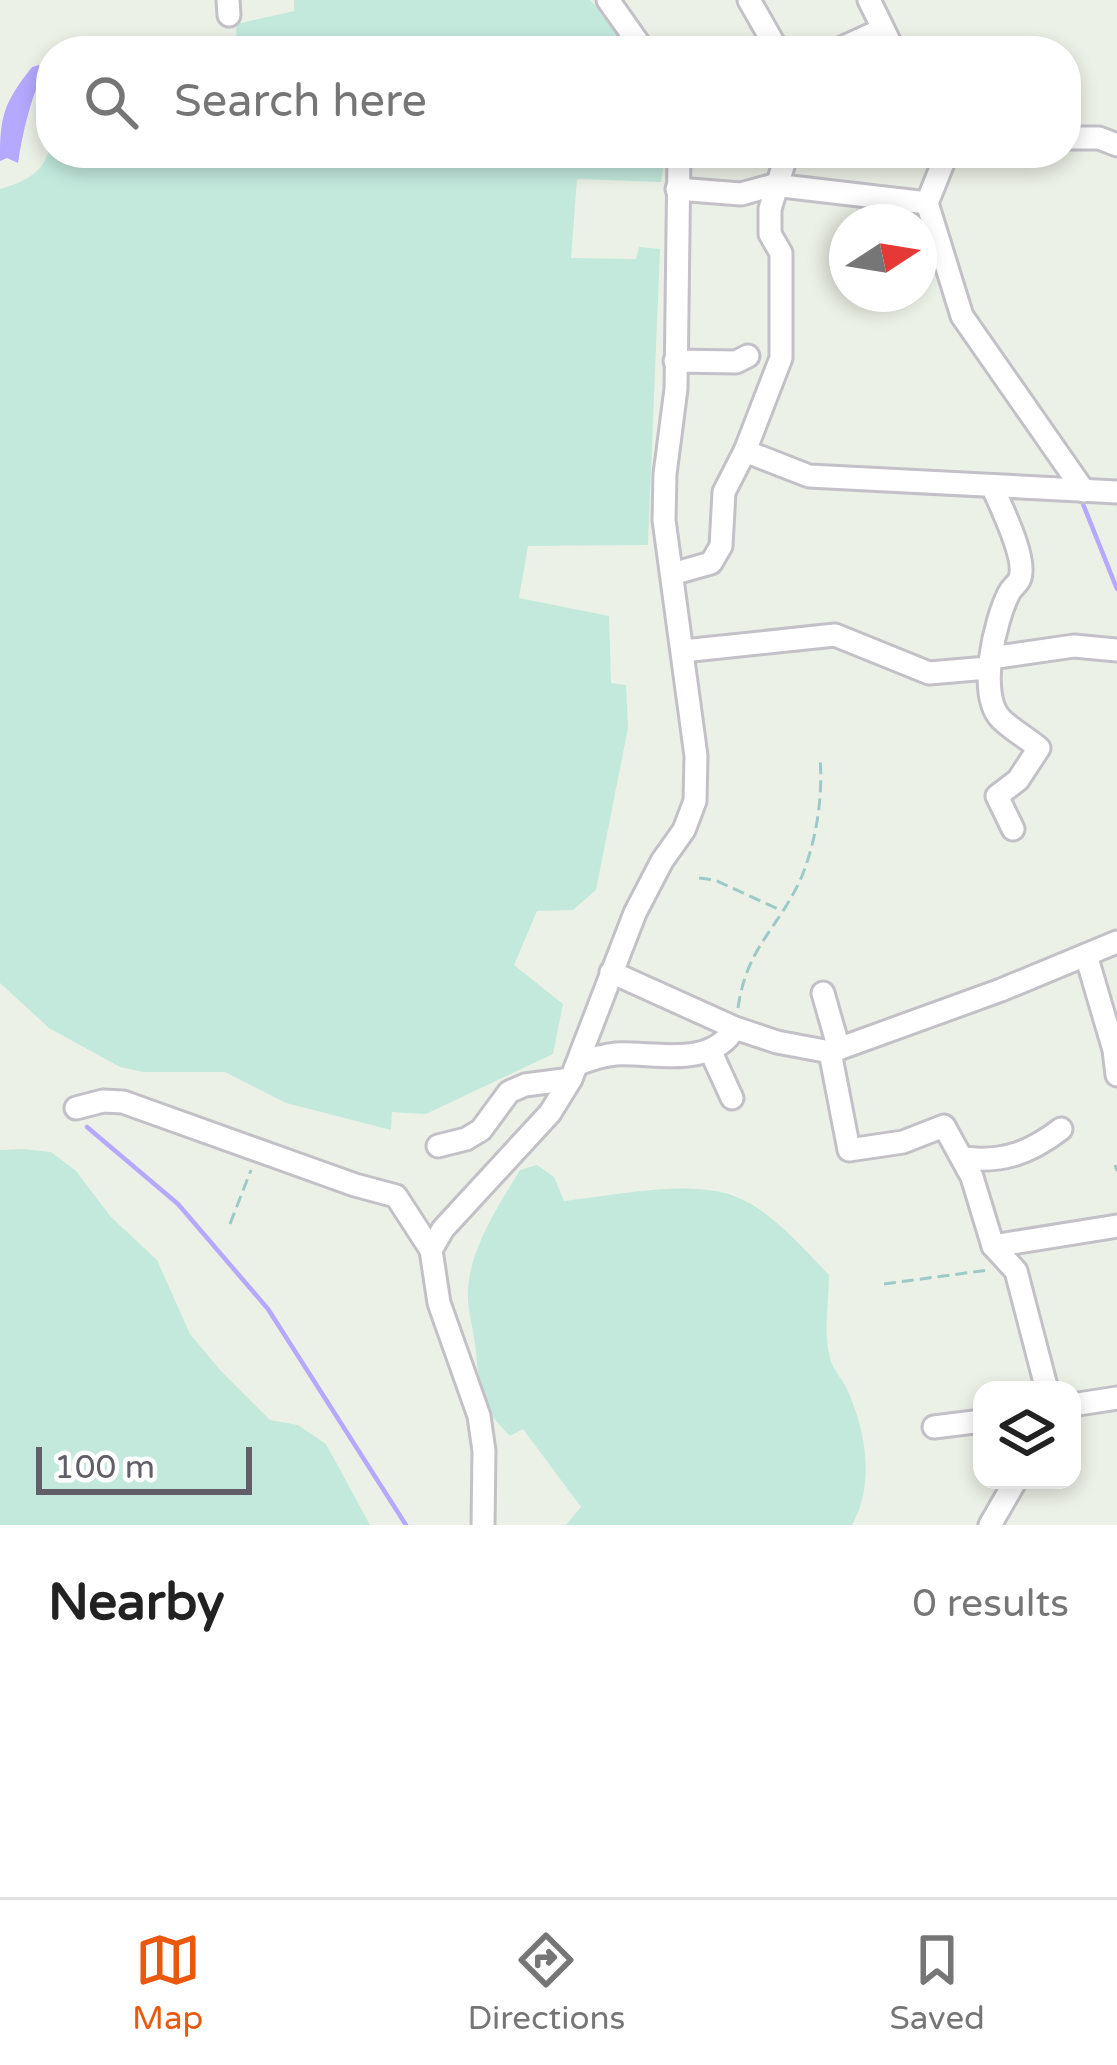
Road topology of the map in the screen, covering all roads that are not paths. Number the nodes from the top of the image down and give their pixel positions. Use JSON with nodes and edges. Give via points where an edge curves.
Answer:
{"nodes":[{"id":1,"x":608,"y":0,"type":"edge"},
{"id":2,"x":749,"y":0,"type":"edge"},
{"id":3,"x":869,"y":0,"type":"edge"},
{"id":4,"x":876,"y":32,"type":"junction"},
{"id":5,"x":633,"y":36,"type":"edge"},
{"id":6,"x":769,"y":36,"type":"edge"},
{"id":7,"x":867,"y":36,"type":"edge"},
{"id":8,"x":880,"y":36,"type":"edge"},
{"id":9,"x":1081,"y":138,"type":"edge"},
{"id":10,"x":1117,"y":145,"type":"edge"},
{"id":11,"x":678,"y":168,"type":"edge"},
{"id":12,"x":781,"y":168,"type":"edge"},
{"id":13,"x":940,"y":168,"type":"edge"},
{"id":14,"x":774,"y":185,"type":"junction"},
{"id":15,"x":677,"y":189,"type":"junction"},
{"id":16,"x":927,"y":203,"type":"junction"},
{"id":17,"x":748,"y":356,"type":"dead end"},
{"id":18,"x":675,"y":361,"type":"junction"},
{"id":19,"x":745,"y":451,"type":"junction"},
{"id":20,"x":993,"y":488,"type":"junction"},
{"id":21,"x":1084,"y":491,"type":"junction"},
{"id":22,"x":1117,"y":491,"type":"edge"},
{"id":23,"x":672,"y":574,"type":"junction"},
{"id":24,"x":1117,"y":650,"type":"edge"},
{"id":25,"x":683,"y":651,"type":"junction"},
{"id":26,"x":990,"y":663,"type":"junction"},
{"id":27,"x":1013,"y":830,"type":"dead end"},
{"id":28,"x":1117,"y":942,"type":"edge"},
{"id":29,"x":1086,"y":956,"type":"junction"},
{"id":30,"x":611,"y":972,"type":"junction"},
{"id":31,"x":823,"y":993,"type":"dead end"},
{"id":32,"x":734,"y":1028,"type":"junction"},
{"id":33,"x":710,"y":1050,"type":"junction"},
{"id":34,"x":835,"y":1051,"type":"junction"},
{"id":35,"x":574,"y":1071,"type":"junction"},
{"id":36,"x":1117,"y":1075,"type":"edge"},
{"id":37,"x":732,"y":1098,"type":"dead end"},
{"id":38,"x":76,"y":1108,"type":"dead end"},
{"id":39,"x":1061,"y":1130,"type":"dead end"},
{"id":40,"x":438,"y":1146,"type":"dead end"},
{"id":41,"x":963,"y":1158,"type":"junction"},
{"id":42,"x":1117,"y":1226,"type":"edge"},
{"id":43,"x":993,"y":1246,"type":"junction"},
{"id":44,"x":430,"y":1250,"type":"junction"},
{"id":45,"x":1045,"y":1381,"type":"edge"},
{"id":46,"x":1117,"y":1398,"type":"edge"},
{"id":47,"x":1081,"y":1404,"type":"edge"},
{"id":48,"x":973,"y":1422,"type":"edge"},
{"id":49,"x":934,"y":1427,"type":"dead end"},
{"id":50,"x":1011,"y":1489,"type":"edge"},
{"id":51,"x":485,"y":1525,"type":"edge"},
{"id":52,"x":990,"y":1525,"type":"edge"}],
"edges":[{"from":1,"to":5,"type":"street"},
{"from":2,"to":6,"type":"street"},
{"from":3,"to":4,"type":"street"},
{"from":4,"to":7,"type":"street"},
{"from":4,"to":8,"type":"street"},
{"from":9,"to":10,"type":"street"},
{"from":11,"to":15,"type":"street"},
{"from":12,"to":14,"type":"street"},
{"from":13,"to":16,"type":"street"},
{"from":14,"to":15,"type":"street","via":[[741,194]]},
{"from":14,"to":16,"type":"street"},
{"from":14,"to":19,"type":"street","via":[[781,358]]},
{"from":15,"to":18,"type":"street"},
{"from":16,"to":21,"type":"street","via":[[962,316]]},
{"from":17,"to":18,"type":"street"},
{"from":18,"to":23,"type":"street","via":[[664,474]]},
{"from":19,"to":20,"type":"street","via":[[808,476]]},
{"from":19,"to":23,"type":"street","via":[[724,492],[721,545],[711,563]]},
{"from":20,"to":21,"type":"street"},
{"from":20,"to":26,"type":"street","via":[[1021,571]]},
{"from":21,"to":22,"type":"street"},
{"from":23,"to":25,"type":"street"},
{"from":24,"to":26,"type":"street","via":[[1074,646]]},
{"from":25,"to":26,"type":"street","via":[[835,634],[929,673]]},
{"from":25,"to":30,"type":"street","via":[[695,801]]},
{"from":26,"to":27,"type":"street","via":[[998,717],[1039,748],[997,796]]},
{"from":28,"to":29,"type":"street"},
{"from":29,"to":34,"type":"street"},
{"from":29,"to":36,"type":"street"},
{"from":30,"to":32,"type":"street"},
{"from":30,"to":35,"type":"street"},
{"from":31,"to":34,"type":"street"},
{"from":32,"to":33,"type":"street"},
{"from":32,"to":34,"type":"street"},
{"from":33,"to":35,"type":"street","via":[[678,1058],[616,1054]]},
{"from":33,"to":37,"type":"street"},
{"from":34,"to":41,"type":"street","via":[[849,1150],[944,1126]]},
{"from":35,"to":40,"type":"street","via":[[509,1092],[481,1130]]},
{"from":35,"to":44,"type":"street","via":[[550,1113]]},
{"from":38,"to":44,"type":"street","via":[[123,1102],[396,1196]]},
{"from":39,"to":41,"type":"street","via":[[1034,1150],[990,1161]]},
{"from":41,"to":43,"type":"street"},
{"from":42,"to":43,"type":"street"},
{"from":43,"to":45,"type":"street","via":[[1016,1271]]},
{"from":44,"to":51,"type":"street","via":[[439,1304],[478,1416]]},
{"from":46,"to":47,"type":"street"},
{"from":48,"to":49,"type":"street"},
{"from":50,"to":52,"type":"street"}]}
